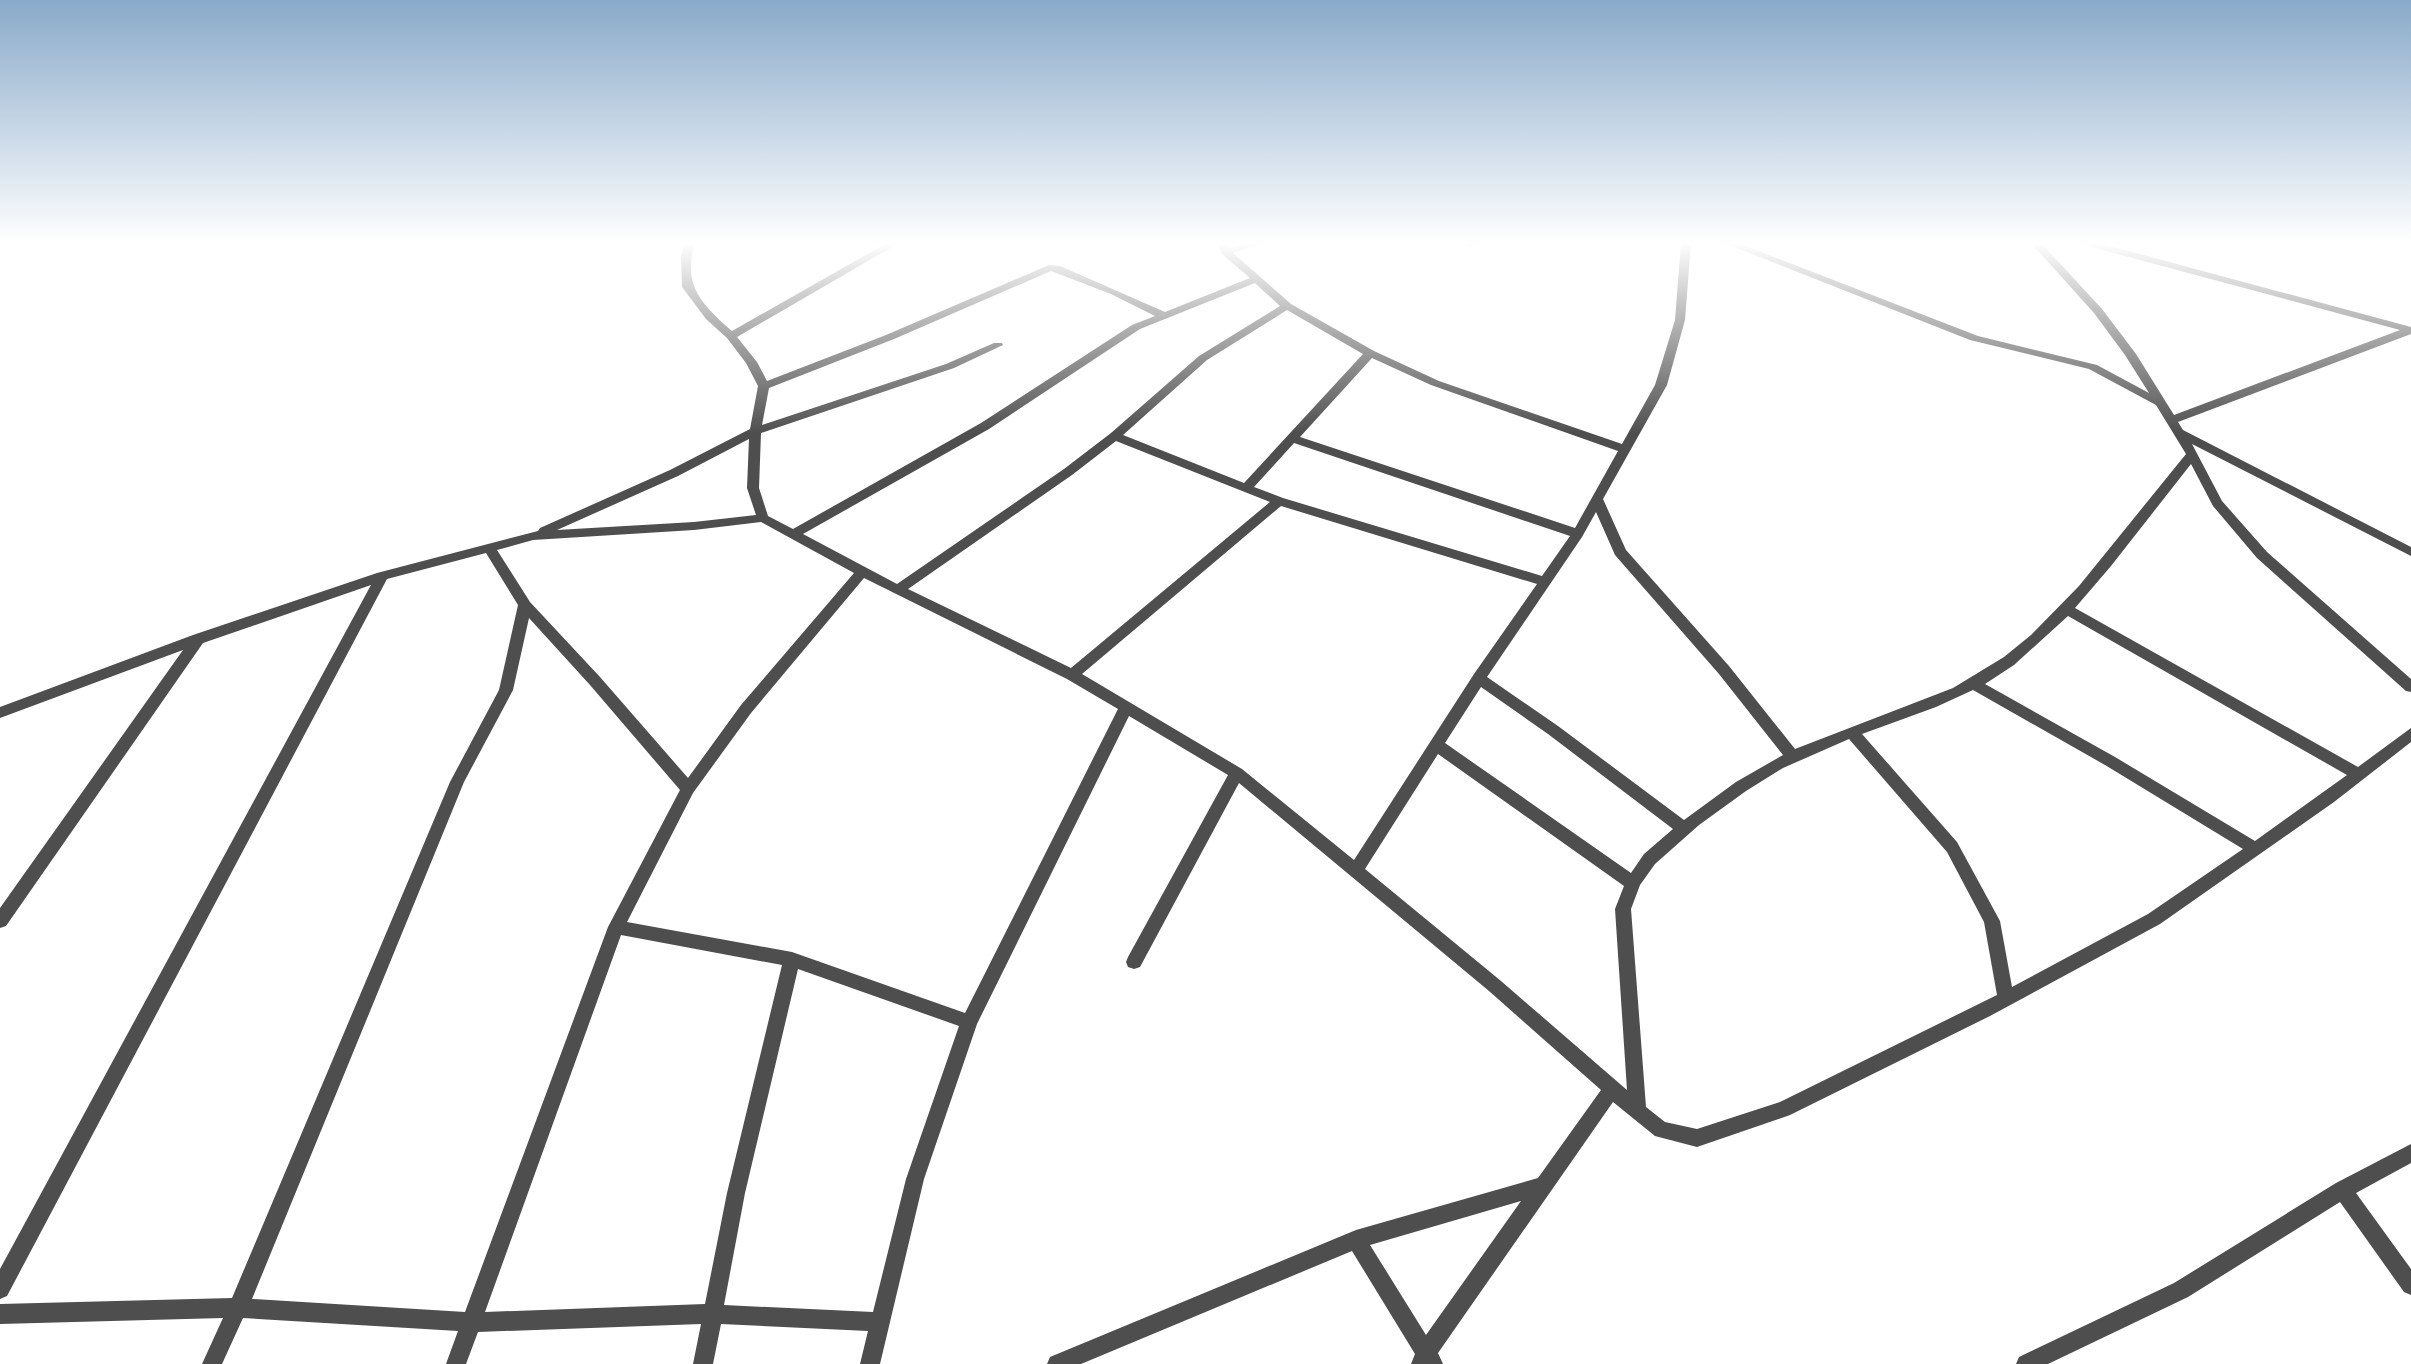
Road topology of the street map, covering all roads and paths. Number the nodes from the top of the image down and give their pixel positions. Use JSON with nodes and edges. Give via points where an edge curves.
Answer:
{"nodes":[{"id":1,"x":701,"y":307,"type":"edge"},
{"id":2,"x":782,"y":307,"type":"edge"},
{"id":3,"x":960,"y":307,"type":"edge"},
{"id":4,"x":1146,"y":307,"type":"edge"},
{"id":5,"x":1188,"y":307,"type":"edge"},
{"id":6,"x":1286,"y":307,"type":"edge"},
{"id":7,"x":1288,"y":307,"type":"edge"},
{"id":8,"x":1681,"y":307,"type":"edge"},
{"id":9,"x":1893,"y":307,"type":"edge"},
{"id":10,"x":2094,"y":307,"type":"edge"},
{"id":11,"x":2324,"y":307,"type":"edge"},
{"id":12,"x":1165,"y":316,"type":"junction"},
{"id":13,"x":2411,"y":330,"type":"edge"},
{"id":14,"x":731,"y":336,"type":"junction"},
{"id":15,"x":998,"y":345,"type":"dead end"},
{"id":16,"x":1370,"y":353,"type":"junction"},
{"id":17,"x":764,"y":386,"type":"junction"},
{"id":18,"x":2159,"y":404,"type":"junction"},
{"id":19,"x":2170,"y":421,"type":"junction"},
{"id":20,"x":755,"y":431,"type":"junction"},
{"id":21,"x":2178,"y":433,"type":"junction"},
{"id":22,"x":1115,"y":436,"type":"junction"},
{"id":23,"x":1292,"y":438,"type":"junction"},
{"id":24,"x":1623,"y":449,"type":"junction"},
{"id":25,"x":2192,"y":454,"type":"junction"},
{"id":26,"x":1245,"y":488,"type":"junction"},
{"id":27,"x":1597,"y":499,"type":"junction"},
{"id":28,"x":1279,"y":501,"type":"junction"},
{"id":29,"x":763,"y":518,"type":"junction"},
{"id":30,"x":793,"y":534,"type":"junction"},
{"id":31,"x":1578,"y":534,"type":"junction"},
{"id":32,"x":533,"y":536,"type":"junction"},
{"id":33,"x":489,"y":548,"type":"junction"},
{"id":34,"x":2411,"y":552,"type":"edge"},
{"id":35,"x":862,"y":572,"type":"junction"},
{"id":36,"x":382,"y":576,"type":"junction"},
{"id":37,"x":1545,"y":582,"type":"junction"},
{"id":38,"x":900,"y":589,"type":"junction"},
{"id":39,"x":525,"y":605,"type":"junction"},
{"id":40,"x":2065,"y":608,"type":"junction"},
{"id":41,"x":198,"y":639,"type":"junction"},
{"id":42,"x":1072,"y":675,"type":"junction"},
{"id":43,"x":1479,"y":678,"type":"junction"},
{"id":44,"x":1974,"y":684,"type":"junction"},
{"id":45,"x":2411,"y":687,"type":"edge"},
{"id":46,"x":1128,"y":706,"type":"junction"},
{"id":47,"x":0,"y":713,"type":"edge"},
{"id":48,"x":1852,"y":733,"type":"junction"},
{"id":49,"x":2411,"y":734,"type":"edge"},
{"id":50,"x":1436,"y":745,"type":"junction"},
{"id":51,"x":1792,"y":757,"type":"junction"},
{"id":52,"x":1237,"y":773,"type":"junction"},
{"id":53,"x":2359,"y":775,"type":"junction"},
{"id":54,"x":688,"y":789,"type":"junction"},
{"id":55,"x":1684,"y":829,"type":"junction"},
{"id":56,"x":2255,"y":849,"type":"junction"},
{"id":57,"x":1355,"y":871,"type":"junction"},
{"id":58,"x":1631,"y":882,"type":"junction"},
{"id":59,"x":0,"y":920,"type":"edge"},
{"id":60,"x":616,"y":927,"type":"junction"},
{"id":61,"x":792,"y":959,"type":"junction"},
{"id":62,"x":1134,"y":962,"type":"dead end"},
{"id":63,"x":2006,"y":999,"type":"junction"},
{"id":64,"x":970,"y":1022,"type":"junction"},
{"id":65,"x":1612,"y":1089,"type":"junction"},
{"id":66,"x":1637,"y":1111,"type":"junction"},
{"id":67,"x":2411,"y":1153,"type":"edge"},
{"id":68,"x":1545,"y":1185,"type":"junction"},
{"id":69,"x":2343,"y":1190,"type":"junction"},
{"id":70,"x":1356,"y":1240,"type":"junction"},
{"id":71,"x":2411,"y":1285,"type":"edge"},
{"id":72,"x":0,"y":1289,"type":"edge"},
{"id":73,"x":238,"y":1308,"type":"junction"},
{"id":74,"x":0,"y":1314,"type":"edge"},
{"id":75,"x":713,"y":1314,"type":"junction"},
{"id":76,"x":469,"y":1322,"type":"junction"},
{"id":77,"x":880,"y":1322,"type":"junction"},
{"id":78,"x":1427,"y":1360,"type":"edge"},
{"id":79,"x":2031,"y":1363,"type":"edge"},
{"id":80,"x":212,"y":1364,"type":"edge"},
{"id":81,"x":456,"y":1364,"type":"edge"},
{"id":82,"x":704,"y":1364,"type":"edge"},
{"id":83,"x":870,"y":1364,"type":"edge"},
{"id":84,"x":1057,"y":1364,"type":"edge"}],
"edges":[{"from":1,"to":14,"type":"street"},
{"from":2,"to":14,"type":"street"},
{"from":3,"to":17,"type":"street"},
{"from":4,"to":12,"type":"street"},
{"from":5,"to":12,"type":"street"},
{"from":6,"to":22,"type":"street","via":[[1203,358]]},
{"from":7,"to":16,"type":"street"},
{"from":8,"to":24,"type":"street","via":[[1661,385]]},
{"from":9,"to":18,"type":"street","via":[[1974,338],[2093,367]]},
{"from":10,"to":18,"type":"street","via":[[2130,354]]},
{"from":11,"to":13,"type":"street"},
{"from":12,"to":30,"type":"street","via":[[1136,327],[985,426]]},
{"from":13,"to":19,"type":"street"},
{"from":14,"to":17,"type":"street"},
{"from":15,"to":20,"type":"street","via":[[950,366]]},
{"from":16,"to":23,"type":"street"},
{"from":16,"to":24,"type":"street","via":[[1436,383]]},
{"from":17,"to":20,"type":"street"},
{"from":18,"to":19,"type":"street"},
{"from":19,"to":21,"type":"street"},
{"from":20,"to":29,"type":"street","via":[[753,488]]},
{"from":20,"to":32,"type":"street"},
{"from":21,"to":25,"type":"street"},
{"from":21,"to":34,"type":"street"},
{"from":22,"to":26,"type":"street"},
{"from":22,"to":38,"type":"street"},
{"from":23,"to":26,"type":"street"},
{"from":23,"to":31,"type":"street"},
{"from":24,"to":27,"type":"street"},
{"from":25,"to":40,"type":"street"},
{"from":25,"to":45,"type":"street","via":[[2217,503],[2262,555]]},
{"from":26,"to":28,"type":"street"},
{"from":27,"to":31,"type":"street"},
{"from":27,"to":51,"type":"street","via":[[1620,552],[1724,670]]},
{"from":28,"to":37,"type":"street"},
{"from":28,"to":42,"type":"street"},
{"from":29,"to":30,"type":"street"},
{"from":29,"to":32,"type":"street"},
{"from":30,"to":35,"type":"street"},
{"from":31,"to":37,"type":"street"},
{"from":32,"to":33,"type":"street"},
{"from":33,"to":36,"type":"street"},
{"from":33,"to":39,"type":"street"},
{"from":35,"to":38,"type":"street"},
{"from":35,"to":54,"type":"street","via":[[746,709]]},
{"from":36,"to":41,"type":"street"},
{"from":36,"to":72,"type":"street"},
{"from":37,"to":43,"type":"street"},
{"from":38,"to":42,"type":"street"},
{"from":39,"to":54,"type":"street"},
{"from":39,"to":73,"type":"street","via":[[506,690],[457,782]]},
{"from":40,"to":44,"type":"street","via":[[2009,661]]},
{"from":40,"to":53,"type":"street"},
{"from":41,"to":47,"type":"street"},
{"from":41,"to":59,"type":"street"},
{"from":42,"to":46,"type":"street"},
{"from":43,"to":50,"type":"street"},
{"from":43,"to":55,"type":"street"},
{"from":44,"to":48,"type":"street"},
{"from":44,"to":56,"type":"street"},
{"from":46,"to":52,"type":"street"},
{"from":46,"to":64,"type":"street"},
{"from":48,"to":51,"type":"street"},
{"from":48,"to":63,"type":"street","via":[[1952,847],[1992,921]]},
{"from":49,"to":53,"type":"street"},
{"from":50,"to":57,"type":"street"},
{"from":50,"to":58,"type":"street"},
{"from":51,"to":55,"type":"street","via":[[1733,791]]},
{"from":52,"to":57,"type":"street"},
{"from":52,"to":62,"type":"street"},
{"from":53,"to":56,"type":"street"},
{"from":54,"to":60,"type":"street"},
{"from":55,"to":58,"type":"street","via":[[1654,853]]},
{"from":56,"to":63,"type":"street","via":[[2154,919]]},
{"from":57,"to":65,"type":"street"},
{"from":58,"to":66,"type":"street","via":[[1623,909]]},
{"from":60,"to":61,"type":"street"},
{"from":60,"to":76,"type":"street"},
{"from":61,"to":64,"type":"street"},
{"from":61,"to":75,"type":"street","via":[[736,1193]]},
{"from":63,"to":66,"type":"street","via":[[1784,1109],[1697,1138],[1661,1129]]},
{"from":64,"to":77,"type":"street","via":[[915,1180]]},
{"from":65,"to":66,"type":"street"},
{"from":65,"to":68,"type":"street"},
{"from":67,"to":69,"type":"street"},
{"from":68,"to":70,"type":"street"},
{"from":68,"to":78,"type":"street"},
{"from":69,"to":71,"type":"street"},
{"from":69,"to":79,"type":"street","via":[[2181,1290]]},
{"from":70,"to":78,"type":"street"},
{"from":70,"to":84,"type":"street"},
{"from":73,"to":74,"type":"street"},
{"from":73,"to":76,"type":"street"},
{"from":73,"to":80,"type":"street"},
{"from":75,"to":76,"type":"street"},
{"from":75,"to":77,"type":"street"},
{"from":75,"to":82,"type":"street"},
{"from":76,"to":81,"type":"street"},
{"from":77,"to":83,"type":"street"}]}
